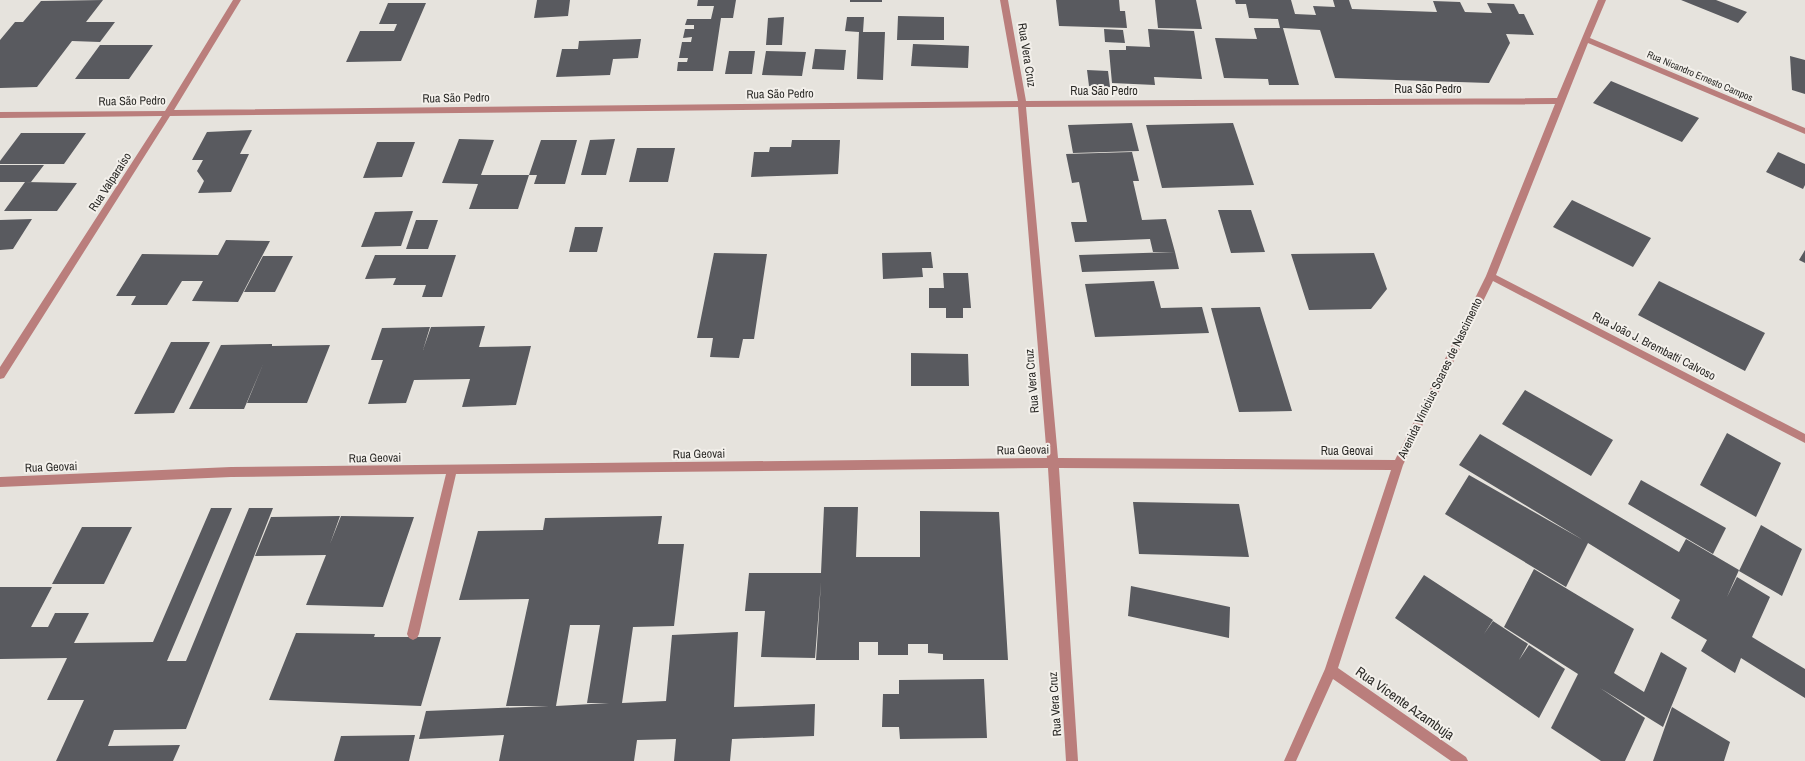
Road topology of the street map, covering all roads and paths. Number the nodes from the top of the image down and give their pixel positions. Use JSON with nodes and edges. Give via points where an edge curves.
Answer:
{"nodes":[{"id":1,"x":237,"y":0,"type":"edge"},
{"id":2,"x":1004,"y":0,"type":"edge"},
{"id":3,"x":1602,"y":0,"type":"edge"},
{"id":4,"x":1587,"y":40,"type":"junction"},
{"id":5,"x":1560,"y":101,"type":"junction"},
{"id":6,"x":1022,"y":104,"type":"junction"},
{"id":7,"x":168,"y":113,"type":"junction"},
{"id":8,"x":0,"y":115,"type":"edge"},
{"id":9,"x":1805,"y":131,"type":"edge"},
{"id":10,"x":1491,"y":276,"type":"junction"},
{"id":11,"x":0,"y":375,"type":"edge"},
{"id":12,"x":1805,"y":439,"type":"edge"},
{"id":13,"x":1053,"y":463,"type":"junction"},
{"id":14,"x":1398,"y":465,"type":"junction"},
{"id":15,"x":452,"y":470,"type":"junction"},
{"id":16,"x":0,"y":482,"type":"edge"},
{"id":17,"x":413,"y":634,"type":"dead end"},
{"id":18,"x":1330,"y":670,"type":"junction"},
{"id":19,"x":1072,"y":761,"type":"edge"},
{"id":20,"x":1290,"y":761,"type":"edge"},
{"id":21,"x":1462,"y":761,"type":"edge"}],
"edges":[{"from":1,"to":7,"type":"street","name":"Rua Valparaíso"},
{"from":2,"to":6,"type":"street","name":"Rua Vera Cruz"},
{"from":3,"to":4,"type":"street","name":"Avenida Vinícius Soares de Nascimento"},
{"from":4,"to":5,"type":"street","name":"Avenida Vinícius Soares de Nascimento"},
{"from":4,"to":9,"type":"street","name":"Rua Nicandro Ernesto Campos"},
{"from":5,"to":6,"type":"street","name":"Rua São Pedro"},
{"from":5,"to":10,"type":"street","name":"Avenida Vinícius Soares de Nascimento"},
{"from":6,"to":7,"type":"street","name":"Rua São Pedro"},
{"from":6,"to":13,"type":"street","name":"Rua Vera Cruz"},
{"from":7,"to":8,"type":"street","name":"Rua São Pedro"},
{"from":7,"to":11,"type":"street","name":"Rua Valparaíso"},
{"from":10,"to":12,"type":"street","name":"Rua João J. Brembatti Calvoso"},
{"from":10,"to":14,"type":"street","name":"Avenida Vinícius Soares de Nascimento"},
{"from":13,"to":14,"type":"street","name":"Rua Geovai"},
{"from":13,"to":15,"type":"street","name":"Rua Geovai"},
{"from":13,"to":19,"type":"street","name":"Rua Vera Cruz"},
{"from":14,"to":18,"type":"street","name":"Avenida Vinícius Soares de Nascimento"},
{"from":15,"to":16,"type":"street","name":"Rua Geovai","via":[[232,472]]},
{"from":15,"to":17,"type":"street"},
{"from":18,"to":20,"type":"street","name":"Avenida Vinícius Soares de Nascimento"},
{"from":18,"to":21,"type":"street","name":"Rua Vicente Azambuja"}]}
